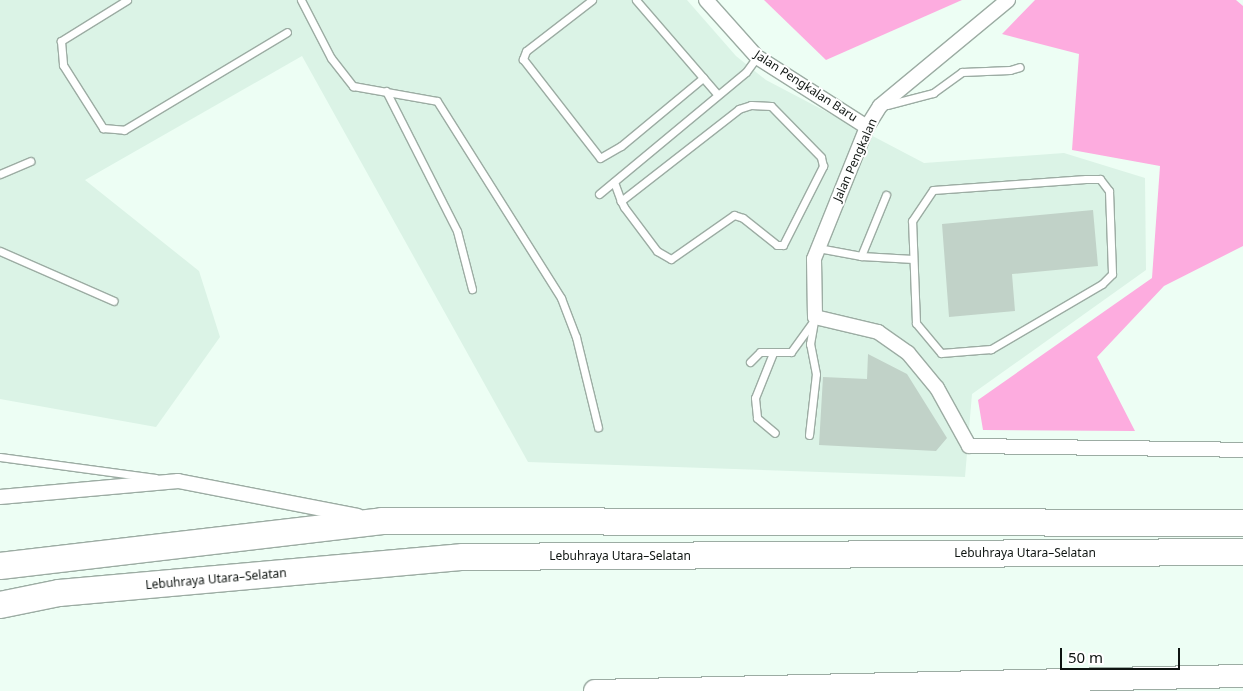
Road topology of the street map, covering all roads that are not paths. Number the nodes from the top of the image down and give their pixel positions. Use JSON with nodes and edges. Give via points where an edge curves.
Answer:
{"nodes":[{"id":1,"x":127,"y":0,"type":"edge"},
{"id":2,"x":301,"y":0,"type":"edge"},
{"id":3,"x":592,"y":0,"type":"edge"},
{"id":4,"x":636,"y":0,"type":"edge"},
{"id":5,"x":706,"y":0,"type":"edge"},
{"id":6,"x":1008,"y":0,"type":"edge"},
{"id":7,"x":287,"y":32,"type":"dead end"},
{"id":8,"x":757,"y":57,"type":"junction"},
{"id":9,"x":1020,"y":67,"type":"dead end"},
{"id":10,"x":703,"y":78,"type":"junction"},
{"id":11,"x":386,"y":91,"type":"junction"},
{"id":12,"x":718,"y":95,"type":"junction"},
{"id":13,"x":880,"y":106,"type":"junction"},
{"id":14,"x":867,"y":127,"type":"junction"},
{"id":15,"x":30,"y":161,"type":"dead end"},
{"id":16,"x":0,"y":174,"type":"edge"},
{"id":17,"x":614,"y":182,"type":"junction"},
{"id":18,"x":599,"y":194,"type":"dead end"},
{"id":19,"x":886,"y":196,"type":"dead end"},
{"id":20,"x":621,"y":201,"type":"junction"},
{"id":21,"x":818,"y":248,"type":"junction"},
{"id":22,"x":0,"y":251,"type":"edge"},
{"id":23,"x":861,"y":256,"type":"junction"},
{"id":24,"x":913,"y":259,"type":"junction"},
{"id":25,"x":472,"y":289,"type":"dead end"},
{"id":26,"x":114,"y":301,"type":"dead end"},
{"id":27,"x":815,"y":317,"type":"junction"},
{"id":28,"x":773,"y":353,"type":"junction"},
{"id":29,"x":750,"y":362,"type":"dead end"},
{"id":30,"x":598,"y":427,"type":"dead end"},
{"id":31,"x":775,"y":433,"type":"dead end"},
{"id":32,"x":809,"y":435,"type":"dead end"},
{"id":33,"x":1243,"y":450,"type":"edge"},
{"id":34,"x":0,"y":457,"type":"edge"},
{"id":35,"x":178,"y":481,"type":"junction"},
{"id":36,"x":0,"y":497,"type":"edge"},
{"id":37,"x":382,"y":520,"type":"junction"},
{"id":38,"x":1243,"y":523,"type":"edge"},
{"id":39,"x":1243,"y":552,"type":"edge"},
{"id":40,"x":0,"y":566,"type":"edge"},
{"id":41,"x":0,"y":605,"type":"edge"},
{"id":42,"x":1243,"y":676,"type":"edge"},
{"id":43,"x":939,"y":688,"type":"edge"},
{"id":44,"x":595,"y":691,"type":"edge"}],
"edges":[{"from":1,"to":7,"type":"lane","via":[[61,41],[63,65],[102,128],[124,130]]},
{"from":2,"to":11,"type":"lane","via":[[331,58],[353,86]]},
{"from":3,"to":10,"type":"lane","via":[[526,51],[523,59],[600,158],[621,146]]},
{"from":4,"to":10,"type":"lane"},
{"from":5,"to":8,"type":"street","name":"Jalan Pengkalan Baru"},
{"from":6,"to":13,"type":"street","name":"Jalan Pengkalan"},
{"from":8,"to":12,"type":"lane","via":[[746,72]]},
{"from":8,"to":14,"type":"street","name":"Jalan Pengkalan Baru"},
{"from":9,"to":13,"type":"lane","via":[[962,72],[933,94]]},
{"from":10,"to":12,"type":"lane"},
{"from":11,"to":25,"type":"lane","via":[[456,231]]},
{"from":11,"to":30,"type":"lane","via":[[437,101],[561,298],[576,337]]},
{"from":12,"to":17,"type":"lane"},
{"from":13,"to":14,"type":"street","name":"Jalan Pengkalan"},
{"from":14,"to":21,"type":"street","name":"Jalan Pengkalan"},
{"from":15,"to":16,"type":"lane"},
{"from":17,"to":18,"type":"lane"},
{"from":17,"to":20,"type":"lane"},
{"from":19,"to":23,"type":"lane"},
{"from":20,"to":20,"type":"lane","via":[[656,251],[671,259],[734,215],[743,218],[777,245],[783,245],[823,166],[821,157],[770,106],[751,105],[739,109]]},
{"from":21,"to":23,"type":"lane"},
{"from":21,"to":27,"type":"street","name":"Jalan Pengkalan","via":[[814,259]]},
{"from":22,"to":26,"type":"lane"},
{"from":23,"to":24,"type":"lane"},
{"from":24,"to":24,"type":"lane","via":[[912,221],[933,190],[1086,179],[1100,180],[1109,191],[1112,274],[1102,284],[991,349],[941,353],[916,323]]},
{"from":27,"to":28,"type":"lane","via":[[791,352]]},
{"from":27,"to":32,"type":"lane","via":[[810,344],[816,374]]},
{"from":27,"to":33,"type":"street","via":[[878,332],[908,353],[937,388],[969,446]]},
{"from":28,"to":29,"type":"lane","via":[[760,352]]},
{"from":28,"to":31,"type":"lane","via":[[755,398],[757,418]]},
{"from":34,"to":35,"type":"lane"},
{"from":35,"to":36,"type":"street"},
{"from":35,"to":37,"type":"street"},
{"from":37,"to":38,"type":"highway"},
{"from":37,"to":40,"type":"highway"},
{"from":39,"to":41,"type":"highway","name":"Lebuhraya Utara–Selatan","via":[[463,557],[59,594]]},
{"from":42,"to":43,"type":"main road"},
{"from":43,"to":44,"type":"main road"}]}
